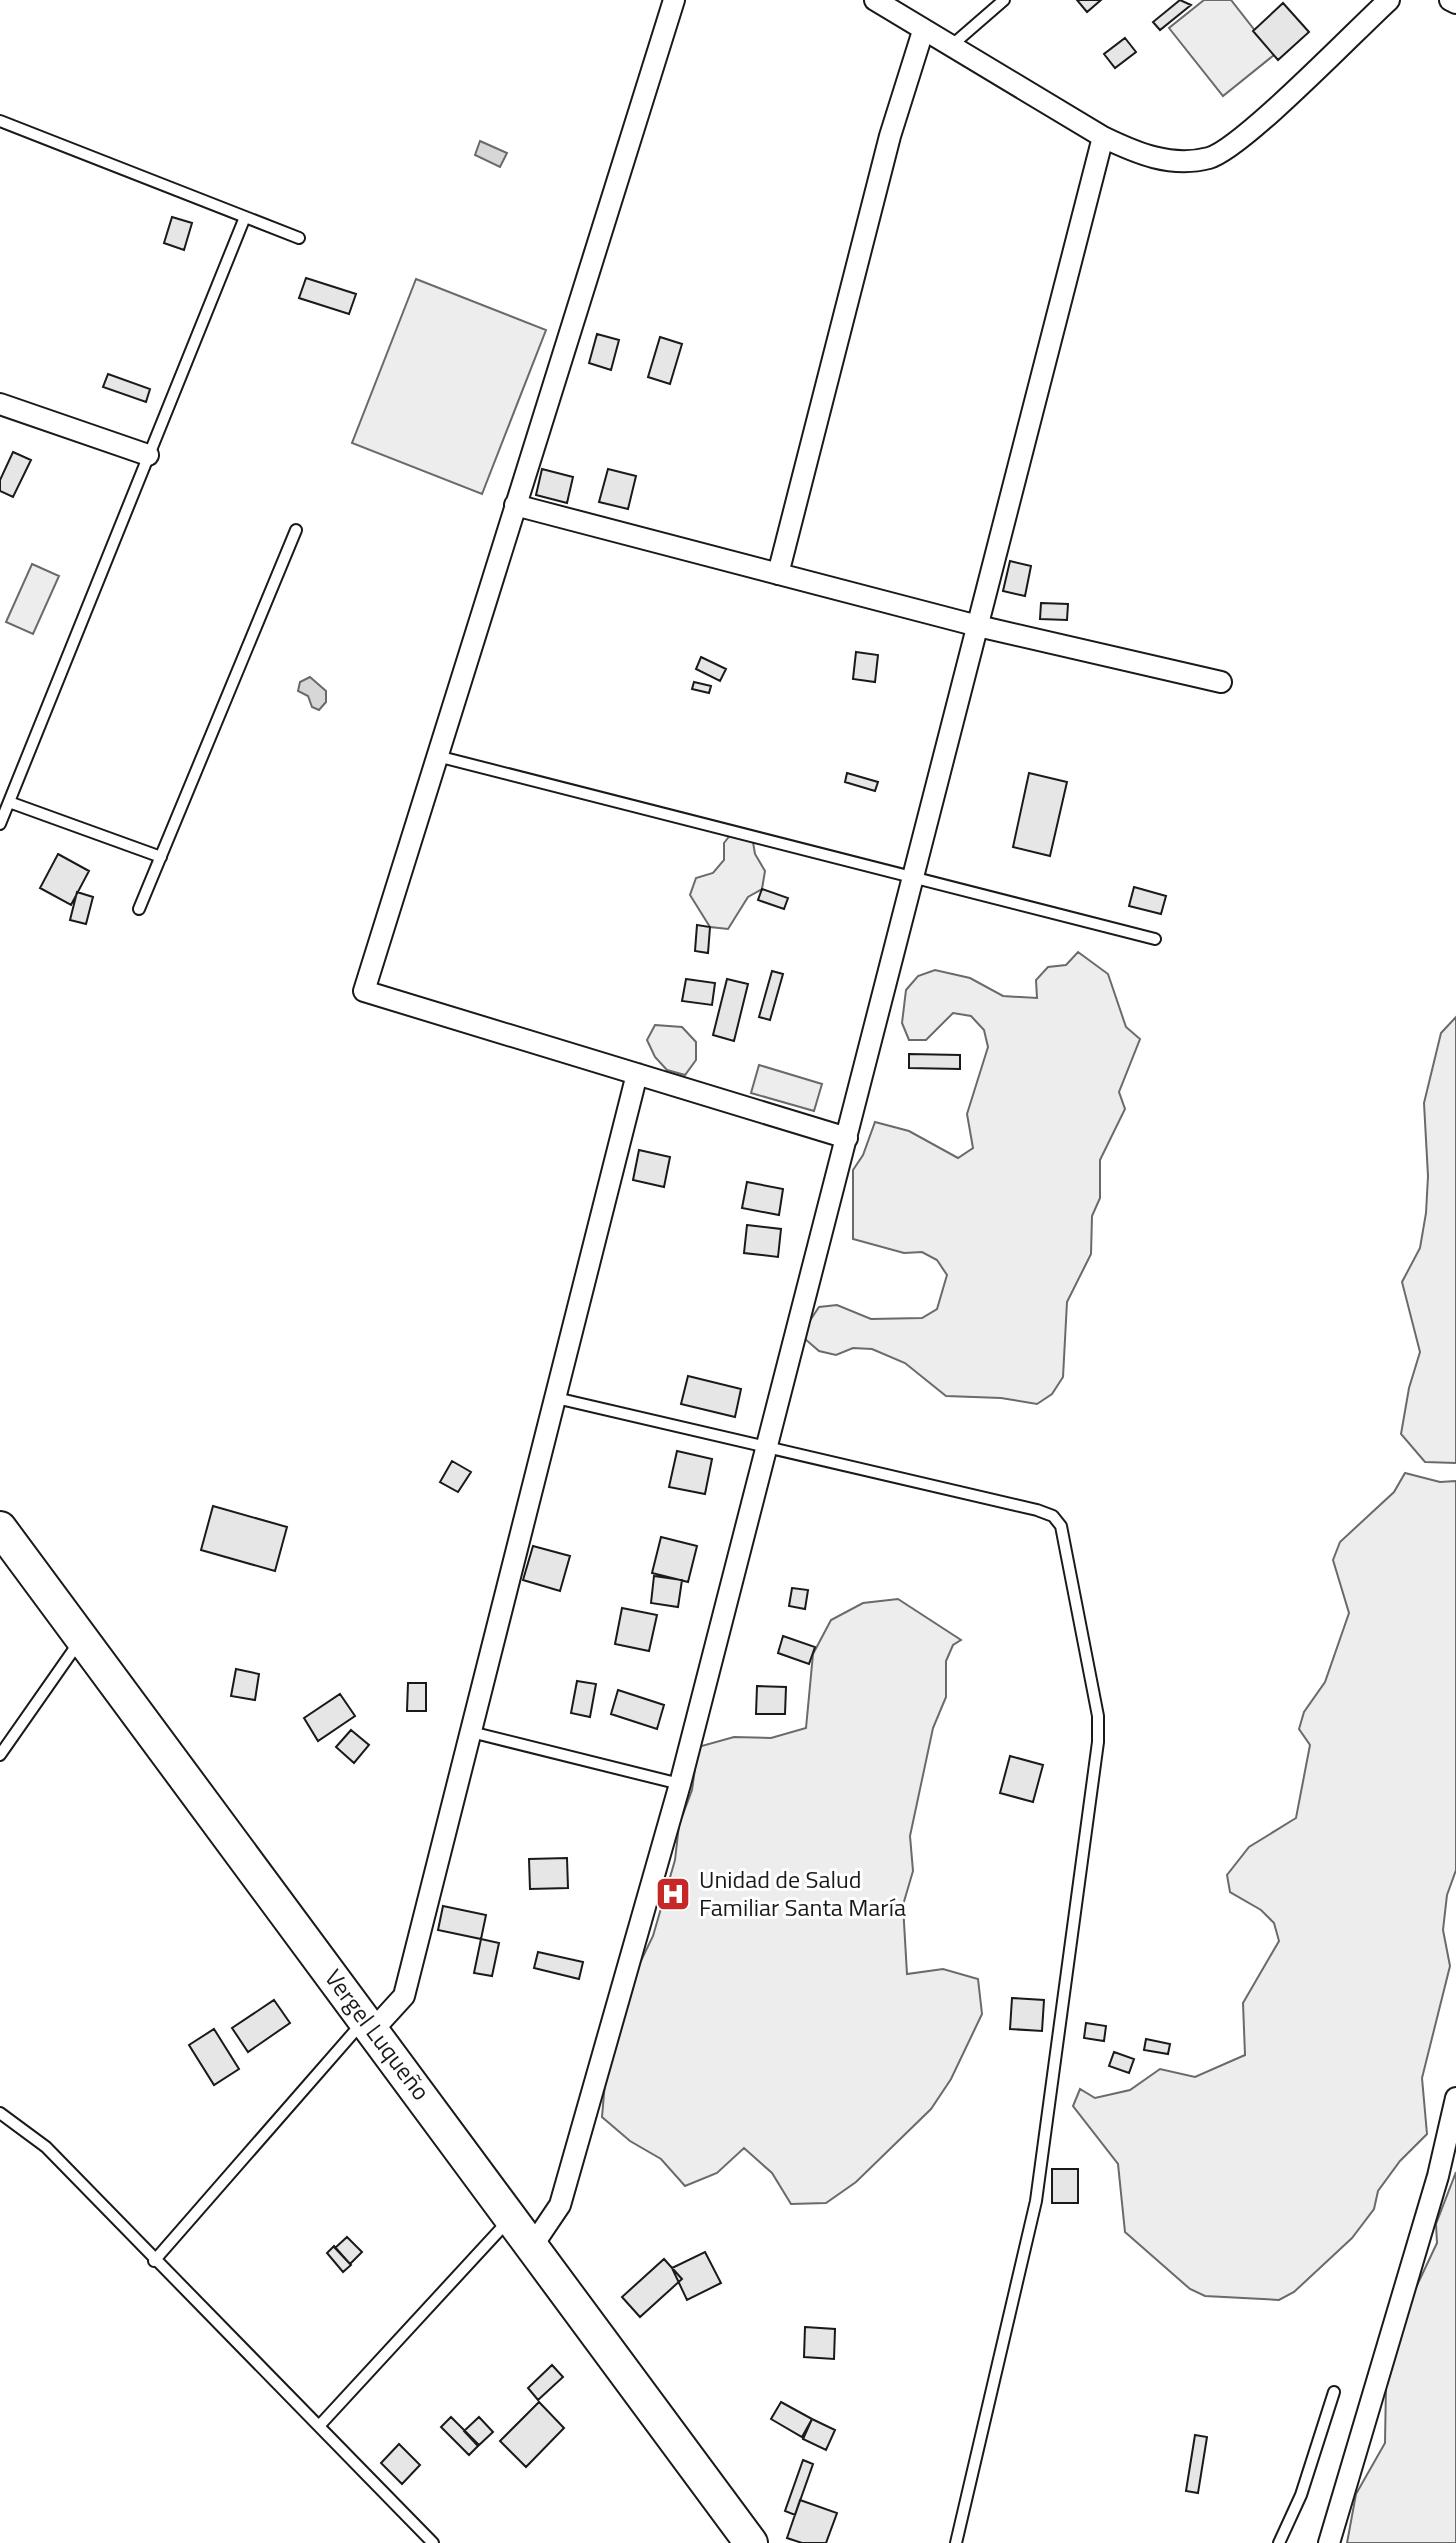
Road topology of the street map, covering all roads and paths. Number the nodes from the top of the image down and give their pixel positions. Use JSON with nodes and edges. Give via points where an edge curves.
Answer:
{"nodes":[{"id":1,"x":674,"y":0,"type":"edge"},
{"id":2,"x":875,"y":0,"type":"edge"},
{"id":3,"x":1004,"y":0,"type":"edge"},
{"id":4,"x":1389,"y":0,"type":"edge"},
{"id":5,"x":1450,"y":0,"type":"edge"},
{"id":6,"x":1456,"y":3,"type":"edge"},
{"id":7,"x":923,"y":31,"type":"junction"},
{"id":8,"x":951,"y":46,"type":"junction"},
{"id":9,"x":0,"y":121,"type":"edge"},
{"id":10,"x":1103,"y":137,"type":"junction"},
{"id":11,"x":245,"y":217,"type":"junction"},
{"id":12,"x":299,"y":238,"type":"dead end"},
{"id":13,"x":0,"y":404,"type":"edge"},
{"id":14,"x":148,"y":455,"type":"junction"},
{"id":15,"x":515,"y":505,"type":"junction"},
{"id":16,"x":296,"y":530,"type":"dead end"},
{"id":17,"x":778,"y":574,"type":"junction"},
{"id":18,"x":978,"y":626,"type":"junction"},
{"id":19,"x":1221,"y":682,"type":"dead end"},
{"id":20,"x":437,"y":756,"type":"junction"},
{"id":21,"x":9,"y":802,"type":"junction"},
{"id":22,"x":0,"y":824,"type":"edge"},
{"id":23,"x":161,"y":857,"type":"junction"},
{"id":24,"x":914,"y":877,"type":"junction"},
{"id":25,"x":139,"y":909,"type":"dead end"},
{"id":26,"x":1155,"y":939,"type":"dead end"},
{"id":27,"x":637,"y":1074,"type":"junction"},
{"id":28,"x":847,"y":1138,"type":"junction"},
{"id":29,"x":556,"y":1398,"type":"junction"},
{"id":30,"x":768,"y":1447,"type":"junction"},
{"id":31,"x":0,"y":1528,"type":"edge"},
{"id":32,"x":83,"y":1637,"type":"junction"},
{"id":33,"x":471,"y":1732,"type":"junction"},
{"id":34,"x":0,"y":1755,"type":"edge"},
{"id":35,"x":680,"y":1784,"type":"junction"},
{"id":36,"x":369,"y":2025,"type":"junction"},
{"id":37,"x":1456,"y":2098,"type":"edge"},
{"id":38,"x":0,"y":2113,"type":"edge"},
{"id":39,"x":512,"y":2217,"type":"junction"},
{"id":40,"x":533,"y":2245,"type":"junction"},
{"id":41,"x":154,"y":2261,"type":"junction"},
{"id":42,"x":1334,"y":2392,"type":"dead end"},
{"id":43,"x":319,"y":2426,"type":"junction"},
{"id":44,"x":433,"y":2543,"type":"edge"},
{"id":45,"x":751,"y":2543,"type":"edge"},
{"id":46,"x":956,"y":2543,"type":"edge"},
{"id":47,"x":1279,"y":2543,"type":"edge"},
{"id":48,"x":1329,"y":2543,"type":"edge"}],
"edges":[{"from":1,"to":15,"type":"street"},
{"from":2,"to":7,"type":"street"},
{"from":3,"to":8,"type":"lane"},
{"from":4,"to":10,"type":"street","via":[[1226,152],[1166,159],[1141,155]]},
{"from":5,"to":6,"type":"street"},
{"from":7,"to":8,"type":"street"},
{"from":7,"to":17,"type":"street","via":[[890,136]]},
{"from":8,"to":10,"type":"street"},
{"from":9,"to":11,"type":"lane"},
{"from":10,"to":18,"type":"street"},
{"from":11,"to":12,"type":"lane"},
{"from":11,"to":14,"type":"lane"},
{"from":13,"to":14,"type":"street"},
{"from":14,"to":21,"type":"lane"},
{"from":15,"to":17,"type":"street"},
{"from":15,"to":20,"type":"street"},
{"from":16,"to":23,"type":"lane"},
{"from":17,"to":18,"type":"street"},
{"from":18,"to":19,"type":"street"},
{"from":18,"to":24,"type":"street"},
{"from":20,"to":24,"type":"lane"},
{"from":20,"to":27,"type":"street","via":[[364,991]]},
{"from":21,"to":22,"type":"lane"},
{"from":21,"to":23,"type":"lane"},
{"from":23,"to":25,"type":"lane"},
{"from":24,"to":26,"type":"lane"},
{"from":24,"to":28,"type":"street"},
{"from":27,"to":28,"type":"street"},
{"from":27,"to":29,"type":"street"},
{"from":28,"to":30,"type":"street"},
{"from":29,"to":30,"type":"lane"},
{"from":29,"to":33,"type":"street"},
{"from":30,"to":35,"type":"street"},
{"from":30,"to":46,"type":"lane","via":[[1053,1516],[1067,1545],[1098,1716],[1036,2201]]},
{"from":31,"to":32,"type":"main road","name":"Vergel Luqueño"},
{"from":32,"to":34,"type":"lane"},
{"from":32,"to":36,"type":"main road","name":"Vergel Luqueño"},
{"from":33,"to":35,"type":"lane"},
{"from":33,"to":36,"type":"street","via":[[404,1996]]},
{"from":35,"to":40,"type":"street","via":[[560,2205]]},
{"from":36,"to":39,"type":"main road","name":"Vergel Luqueño"},
{"from":36,"to":41,"type":"lane"},
{"from":37,"to":48,"type":"street","via":[[1438,2176]]},
{"from":38,"to":41,"type":"lane","via":[[46,2147]]},
{"from":39,"to":40,"type":"main road","name":"Vergel Luqueño"},
{"from":39,"to":43,"type":"lane"},
{"from":40,"to":45,"type":"main road","name":"Vergel Luqueño"},
{"from":41,"to":43,"type":"lane"},
{"from":42,"to":47,"type":"lane","via":[[1301,2495]]},
{"from":43,"to":44,"type":"lane"}]}
